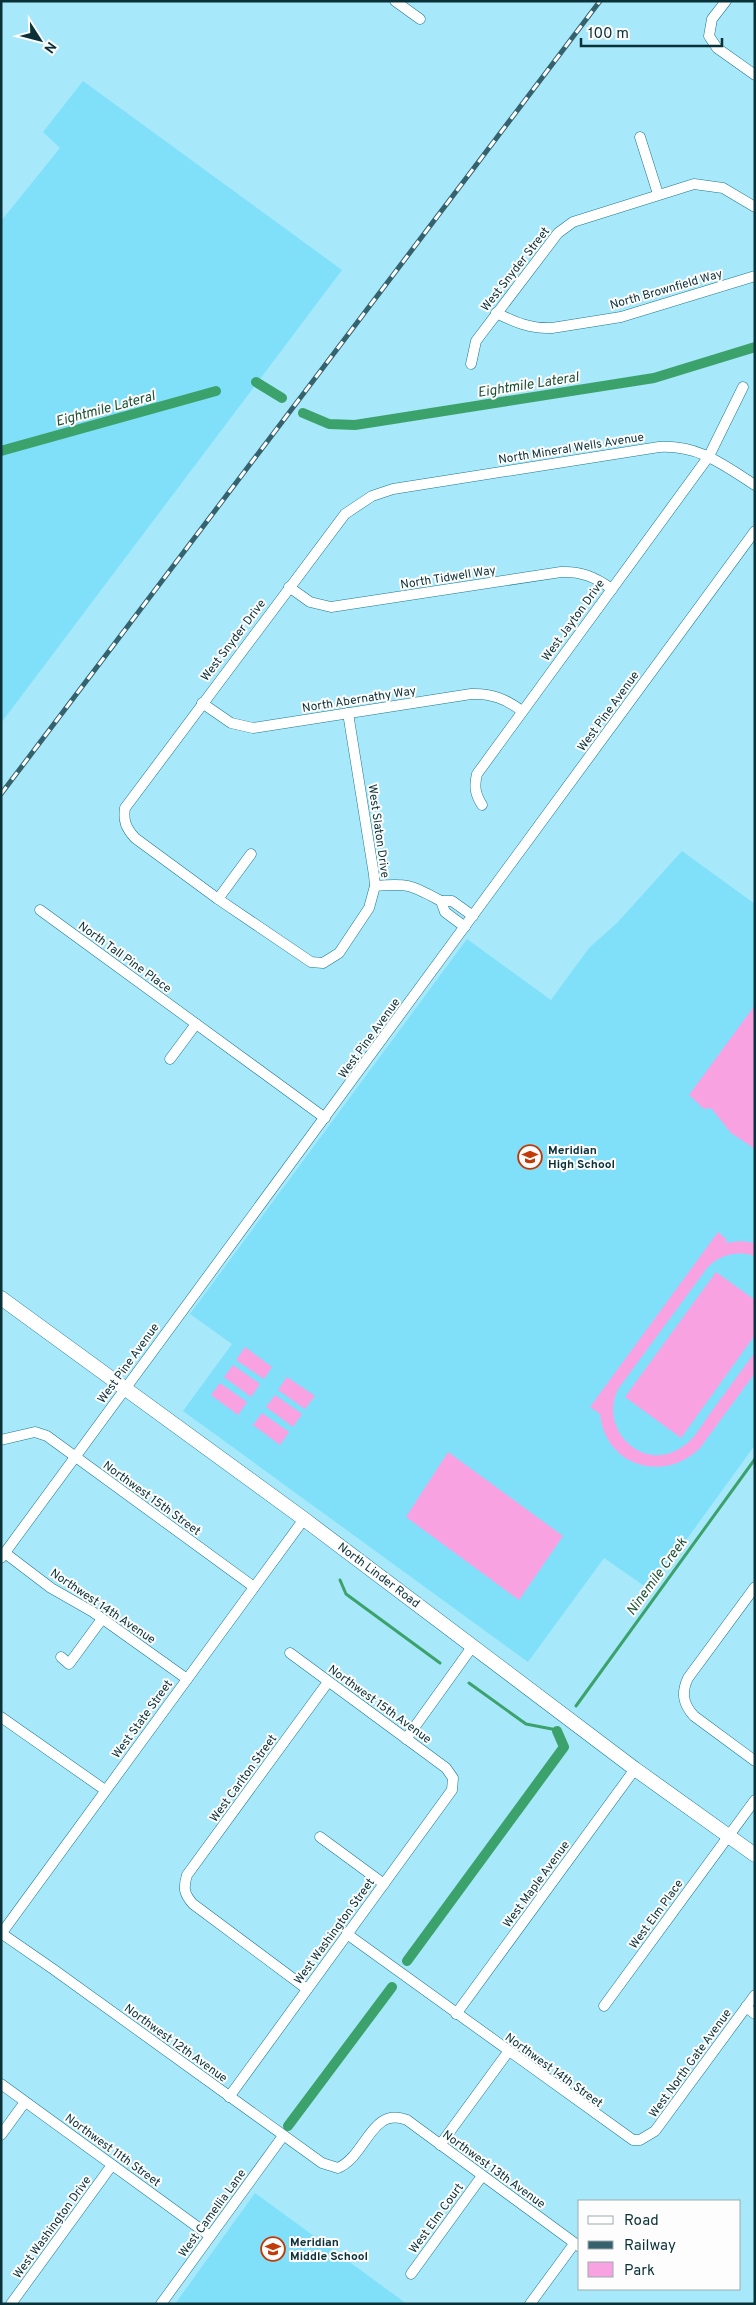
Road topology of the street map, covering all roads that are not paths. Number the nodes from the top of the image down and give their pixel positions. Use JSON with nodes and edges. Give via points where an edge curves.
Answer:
{"nodes":[{"id":1,"x":395,"y":1,"type":"edge"},
{"id":2,"x":726,"y":1,"type":"edge"},
{"id":3,"x":420,"y":18,"type":"dead end"},
{"id":4,"x":755,"y":75,"type":"edge"},
{"id":5,"x":640,"y":137,"type":"dead end"},
{"id":6,"x":658,"y":194,"type":"junction"},
{"id":7,"x":755,"y":207,"type":"edge"},
{"id":8,"x":755,"y":276,"type":"edge"},
{"id":9,"x":496,"y":313,"type":"junction"},
{"id":10,"x":471,"y":364,"type":"dead end"},
{"id":11,"x":743,"y":387,"type":"dead end"},
{"id":12,"x":709,"y":456,"type":"junction"},
{"id":13,"x":755,"y":484,"type":"edge"},
{"id":14,"x":382,"y":492,"type":"joint"},
{"id":15,"x":755,"y":531,"type":"edge"},
{"id":16,"x":289,"y":587,"type":"junction"},
{"id":17,"x":612,"y":589,"type":"junction"},
{"id":18,"x":202,"y":703,"type":"junction"},
{"id":19,"x":522,"y":711,"type":"junction"},
{"id":20,"x":348,"y":713,"type":"junction"},
{"id":21,"x":482,"y":805,"type":"dead end"},
{"id":22,"x":251,"y":854,"type":"dead end"},
{"id":23,"x":375,"y":886,"type":"junction"},
{"id":24,"x":218,"y":899,"type":"junction"},
{"id":25,"x":441,"y":901,"type":"junction"},
{"id":26,"x":40,"y":910,"type":"dead end"},
{"id":27,"x":473,"y":916,"type":"junction"},
{"id":28,"x":465,"y":927,"type":"junction"},
{"id":29,"x":196,"y":1024,"type":"junction"},
{"id":30,"x":170,"y":1059,"type":"dead end"},
{"id":31,"x":325,"y":1118,"type":"junction"},
{"id":32,"x":1,"y":1298,"type":"edge"},
{"id":33,"x":125,"y":1388,"type":"junction"},
{"id":34,"x":36,"y":1421,"type":"dead end"},
{"id":35,"x":35,"y":1432,"type":"junction"},
{"id":36,"x":1,"y":1440,"type":"edge"},
{"id":37,"x":75,"y":1457,"type":"junction"},
{"id":38,"x":304,"y":1519,"type":"junction"},
{"id":39,"x":3,"y":1556,"type":"edge"},
{"id":40,"x":755,"y":1586,"type":"edge"},
{"id":41,"x":254,"y":1587,"type":"junction"},
{"id":42,"x":102,"y":1618,"type":"junction"},
{"id":43,"x":472,"y":1647,"type":"junction"},
{"id":44,"x":290,"y":1653,"type":"dead end"},
{"id":45,"x":60,"y":1658,"type":"dead end"},
{"id":46,"x":187,"y":1679,"type":"junction"},
{"id":47,"x":328,"y":1682,"type":"junction"},
{"id":48,"x":1,"y":1717,"type":"edge"},
{"id":49,"x":406,"y":1739,"type":"junction"},
{"id":50,"x":755,"y":1761,"type":"edge"},
{"id":51,"x":635,"y":1769,"type":"junction"},
{"id":52,"x":453,"y":1778,"type":"joint"},
{"id":53,"x":105,"y":1790,"type":"junction"},
{"id":54,"x":755,"y":1800,"type":"edge"},
{"id":55,"x":728,"y":1836,"type":"junction"},
{"id":56,"x":320,"y":1837,"type":"dead end"},
{"id":57,"x":755,"y":1855,"type":"edge"},
{"id":58,"x":384,"y":1884,"type":"junction"},
{"id":59,"x":1,"y":1934,"type":"edge"},
{"id":60,"x":347,"y":1934,"type":"junction"},
{"id":61,"x":307,"y":1989,"type":"junction"},
{"id":62,"x":755,"y":1995,"type":"edge"},
{"id":63,"x":604,"y":2006,"type":"dead end"},
{"id":64,"x":746,"y":2007,"type":"junction"},
{"id":65,"x":456,"y":2014,"type":"junction"},
{"id":66,"x":755,"y":2014,"type":"edge"},
{"id":67,"x":508,"y":2052,"type":"junction"},
{"id":68,"x":1,"y":2084,"type":"edge"},
{"id":69,"x":229,"y":2097,"type":"junction"},
{"id":70,"x":25,"y":2102,"type":"junction"},
{"id":71,"x":1,"y":2135,"type":"edge"},
{"id":72,"x":283,"y":2136,"type":"junction"},
{"id":73,"x":640,"y":2140,"type":"joint"},
{"id":74,"x":440,"y":2146,"type":"junction"},
{"id":75,"x":112,"y":2165,"type":"junction"},
{"id":76,"x":338,"y":2168,"type":"joint"},
{"id":77,"x":482,"y":2176,"type":"junction"},
{"id":78,"x":210,"y":2236,"type":"junction"},
{"id":79,"x":577,"y":2246,"type":"edge"},
{"id":80,"x":411,"y":2274,"type":"dead end"},
{"id":81,"x":11,"y":2304,"type":"edge"},
{"id":82,"x":161,"y":2304,"type":"edge"},
{"id":83,"x":530,"y":2304,"type":"edge"}],
"edges":[{"from":1,"to":3,"type":"street"},
{"from":2,"to":4,"type":"street","via":[[712,19],[709,36],[717,48]]},
{"from":5,"to":6,"type":"street"},
{"from":6,"to":7,"type":"street","name":"West Snyder Street","via":[[694,184],[710,185],[724,188]]},
{"from":6,"to":9,"type":"street","name":"West Snyder Street","via":[[583,218],[558,233]]},
{"from":8,"to":9,"type":"street","name":"North Brownfield Way","via":[[621,317],[552,328],[520,325]]},
{"from":9,"to":10,"type":"street","name":"West Snyder Street","via":[[476,341]]},
{"from":11,"to":12,"type":"street","name":"West Jayton Drive"},
{"from":12,"to":13,"type":"street","name":"North Mineral Wells Avenue"},
{"from":12,"to":14,"type":"street","name":"North Mineral Wells Avenue","via":[[685,447],[659,447]]},
{"from":12,"to":17,"type":"street","name":"West Jayton Drive"},
{"from":14,"to":16,"type":"street","name":"West Snyder Drive","via":[[345,514]]},
{"from":15,"to":27,"type":"street","name":"West Pine Avenue"},
{"from":16,"to":17,"type":"street","name":"North Tidwell Way","via":[[310,602],[331,607],[561,572],[583,573]]},
{"from":16,"to":18,"type":"street","name":"West Snyder Drive"},
{"from":17,"to":19,"type":"street","name":"West Jayton Drive"},
{"from":18,"to":20,"type":"street","name":"North Abernathy Way","via":[[231,723],[253,728]]},
{"from":18,"to":24,"type":"street","name":"West Snyder Drive","via":[[124,808],[124,820],[127,830],[135,838]]},
{"from":19,"to":20,"type":"street","name":"North Abernathy Way","via":[[504,699],[482,694]]},
{"from":19,"to":21,"type":"street","name":"West Jayton Drive","via":[[477,774],[475,790]]},
{"from":20,"to":23,"type":"street","name":"West Slaton Drive"},
{"from":22,"to":24,"type":"street"},
{"from":23,"to":24,"type":"street","name":"West Slaton Drive","via":[[364,918],[339,953],[323,963],[302,958]]},
{"from":23,"to":25,"type":"street","via":[[412,886]]},
{"from":25,"to":27,"type":"street","via":[[452,901]]},
{"from":25,"to":28,"type":"street","via":[[445,912]]},
{"from":26,"to":29,"type":"street","name":"North Tall Pine Place"},
{"from":27,"to":28,"type":"street","name":"West Pine Avenue"},
{"from":28,"to":31,"type":"street","name":"West Pine Avenue"},
{"from":29,"to":30,"type":"street"},
{"from":29,"to":31,"type":"street","name":"North Tall Pine Place"},
{"from":31,"to":33,"type":"street","name":"West Pine Avenue"},
{"from":32,"to":33,"type":"main road","name":"North Linder Road"},
{"from":33,"to":37,"type":"street","name":"West Pine Avenue"},
{"from":33,"to":38,"type":"main road","name":"North Linder Road"},
{"from":34,"to":35,"type":"street"},
{"from":35,"to":36,"type":"street"},
{"from":35,"to":37,"type":"street","name":"Northwest 15th Street","via":[[47,1436]]},
{"from":37,"to":39,"type":"street","name":"West Pine Avenue"},
{"from":37,"to":41,"type":"street","name":"Northwest 15th Street"},
{"from":38,"to":41,"type":"street","name":"West State Street"},
{"from":38,"to":43,"type":"main road","name":"North Linder Road"},
{"from":39,"to":42,"type":"street","name":"Northwest 14th Avenue"},
{"from":40,"to":50,"type":"street","via":[[688,1678],[683,1698],[694,1716]]},
{"from":41,"to":46,"type":"street","name":"West State Street"},
{"from":42,"to":45,"type":"street","via":[[69,1664]]},
{"from":42,"to":46,"type":"street","name":"Northwest 14th Avenue"},
{"from":43,"to":49,"type":"street"},
{"from":43,"to":51,"type":"main road","name":"North Linder Road"},
{"from":44,"to":47,"type":"street","name":"Northwest 15th Avenue"},
{"from":46,"to":53,"type":"street","name":"West State Street"},
{"from":47,"to":49,"type":"street","name":"Northwest 15th Avenue"},
{"from":47,"to":61,"type":"street","name":"West Carlton Street","via":[[187,1875],[184,1891],[193,1904]]},
{"from":48,"to":53,"type":"street"},
{"from":49,"to":52,"type":"street","name":"Northwest 15th Avenue","via":[[446,1768]]},
{"from":51,"to":55,"type":"main road","name":"North Linder Road"},
{"from":51,"to":65,"type":"street","name":"West Maple Avenue"},
{"from":52,"to":58,"type":"street","name":"West Washington Street","via":[[452,1790]]},
{"from":53,"to":59,"type":"street","name":"West State Street"},
{"from":54,"to":55,"type":"street","name":"West Elm Place"},
{"from":55,"to":57,"type":"main road","name":"North Linder Road"},
{"from":55,"to":63,"type":"street","name":"West Elm Place"},
{"from":56,"to":58,"type":"street"},
{"from":58,"to":60,"type":"street","name":"West Washington Street"},
{"from":59,"to":69,"type":"street","name":"Northwest 12th Avenue","via":[[54,1968]]},
{"from":60,"to":61,"type":"street","name":"West Washington Street"},
{"from":60,"to":65,"type":"street"},
{"from":61,"to":69,"type":"street","name":"West Washington Street"},
{"from":62,"to":64,"type":"street","name":"West North Gate Avenue"},
{"from":64,"to":66,"type":"street"},
{"from":64,"to":73,"type":"street","name":"West North Gate Avenue","via":[[655,2131]]},
{"from":65,"to":67,"type":"street","name":"Northwest 14th Street"},
{"from":67,"to":73,"type":"street","name":"Northwest 14th Street","via":[[627,2137]]},
{"from":67,"to":74,"type":"street"},
{"from":68,"to":70,"type":"street","name":"Northwest 11th Street"},
{"from":69,"to":72,"type":"street","name":"Northwest 12th Avenue"},
{"from":70,"to":71,"type":"street"},
{"from":70,"to":75,"type":"street","name":"Northwest 11th Street"},
{"from":72,"to":76,"type":"street","name":"Northwest 12th Avenue","via":[[322,2163]]},
{"from":72,"to":78,"type":"street","name":"West Camellia Lane"},
{"from":74,"to":76,"type":"street","name":"Northwest 13th Avenue","via":[[407,2120],[392,2116],[377,2125],[352,2159]]},
{"from":74,"to":77,"type":"street","name":"Northwest 13th Avenue"},
{"from":75,"to":78,"type":"street","name":"Northwest 11th Street"},
{"from":75,"to":81,"type":"street","name":"West Washington Drive"},
{"from":77,"to":79,"type":"street","name":"Northwest 13th Avenue"},
{"from":77,"to":80,"type":"street","name":"West Elm Court"},
{"from":78,"to":82,"type":"street","name":"West Camellia Lane"},
{"from":79,"to":83,"type":"street"}]}
